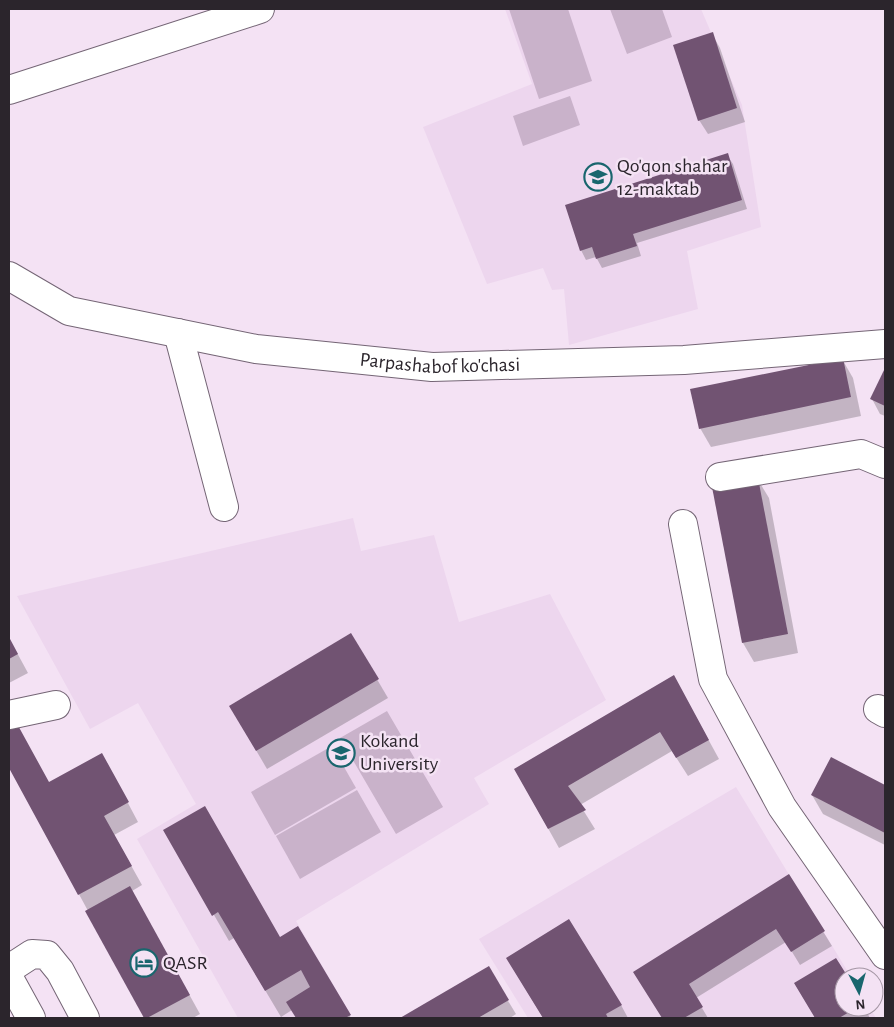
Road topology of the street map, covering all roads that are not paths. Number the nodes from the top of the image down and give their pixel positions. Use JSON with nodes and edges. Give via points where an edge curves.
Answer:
{"nodes":[{"id":1,"x":260,"y":9,"type":"edge"},
{"id":2,"x":9,"y":90,"type":"edge"},
{"id":3,"x":9,"y":276,"type":"edge"},
{"id":4,"x":178,"y":333,"type":"junction"},
{"id":5,"x":885,"y":344,"type":"edge"},
{"id":6,"x":885,"y":464,"type":"edge"},
{"id":7,"x":720,"y":477,"type":"dead end"},
{"id":8,"x":224,"y":507,"type":"dead end"},
{"id":9,"x":683,"y":524,"type":"dead end"},
{"id":10,"x":56,"y":705,"type":"dead end"},
{"id":11,"x":9,"y":714,"type":"edge"},
{"id":12,"x":885,"y":955,"type":"edge"},
{"id":13,"x":9,"y":969,"type":"edge"},
{"id":14,"x":9,"y":978,"type":"edge"},
{"id":15,"x":31,"y":1018,"type":"edge"},
{"id":16,"x":85,"y":1018,"type":"edge"}],
"edges":[{"from":1,"to":2,"type":"street"},
{"from":3,"to":4,"type":"street","name":"Parpashabof ko'chasi","via":[[69,311]]},
{"from":4,"to":5,"type":"street","name":"Parpashabof ko'chasi","via":[[256,349],[432,367],[684,360]]},
{"from":4,"to":8,"type":"street"},
{"from":6,"to":7,"type":"street","via":[[861,454]]},
{"from":9,"to":12,"type":"street","via":[[713,679],[782,807]]},
{"from":10,"to":11,"type":"street"},
{"from":13,"to":16,"type":"street","via":[[32,954],[47,954]]},
{"from":14,"to":15,"type":"street"}]}
